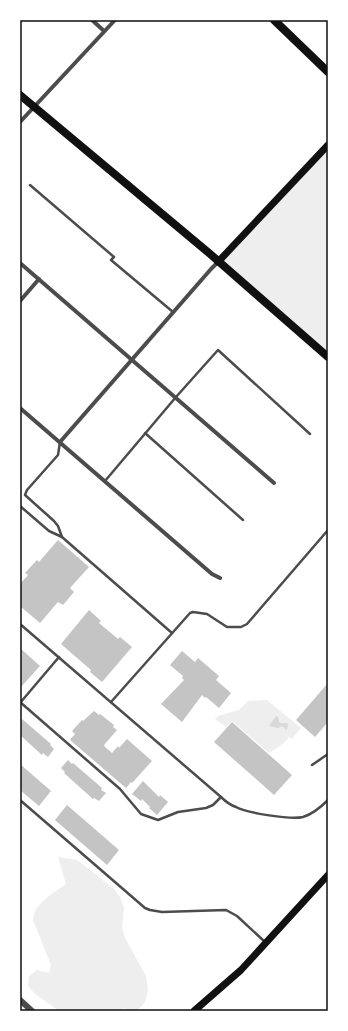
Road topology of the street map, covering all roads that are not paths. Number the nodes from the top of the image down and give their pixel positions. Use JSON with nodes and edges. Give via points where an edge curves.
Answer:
{"nodes":[{"id":1,"x":92,"y":20,"type":"edge"},
{"id":2,"x":115,"y":20,"type":"edge"},
{"id":3,"x":274,"y":20,"type":"edge"},
{"id":4,"x":104,"y":31,"type":"junction"},
{"id":5,"x":328,"y":72,"type":"edge"},
{"id":6,"x":20,"y":95,"type":"edge"},
{"id":7,"x":33,"y":106,"type":"junction"},
{"id":8,"x":20,"y":122,"type":"edge"},
{"id":9,"x":328,"y":145,"type":"edge"},
{"id":10,"x":30,"y":186,"type":"dead end"},
{"id":11,"x":20,"y":262,"type":"edge"},
{"id":12,"x":218,"y":262,"type":"junction"},
{"id":13,"x":39,"y":279,"type":"junction"},
{"id":14,"x":20,"y":301,"type":"edge"},
{"id":15,"x":174,"y":312,"type":"junction"},
{"id":16,"x":328,"y":357,"type":"edge"},
{"id":17,"x":132,"y":360,"type":"junction"},
{"id":18,"x":176,"y":398,"type":"junction"},
{"id":19,"x":20,"y":408,"type":"edge"},
{"id":20,"x":145,"y":433,"type":"junction"},
{"id":21,"x":310,"y":434,"type":"dead end"},
{"id":22,"x":60,"y":442,"type":"junction"},
{"id":23,"x":105,"y":481,"type":"junction"},
{"id":24,"x":274,"y":483,"type":"dead end"},
{"id":25,"x":20,"y":506,"type":"edge"},
{"id":26,"x":244,"y":520,"type":"dead end"},
{"id":27,"x":328,"y":530,"type":"edge"},
{"id":28,"x":62,"y":537,"type":"junction"},
{"id":29,"x":220,"y":578,"type":"dead end"},
{"id":30,"x":20,"y":624,"type":"edge"},
{"id":31,"x":172,"y":633,"type":"junction"},
{"id":32,"x":59,"y":657,"type":"junction"},
{"id":33,"x":20,"y":702,"type":"edge"},
{"id":34,"x":111,"y":702,"type":"junction"},
{"id":35,"x":328,"y":754,"type":"edge"},
{"id":36,"x":312,"y":765,"type":"dead end"},
{"id":37,"x":221,"y":797,"type":"junction"},
{"id":38,"x":20,"y":800,"type":"edge"},
{"id":39,"x":328,"y":800,"type":"edge"},
{"id":40,"x":328,"y":875,"type":"edge"},
{"id":41,"x":266,"y":943,"type":"junction"},
{"id":42,"x":20,"y":1000,"type":"edge"},
{"id":43,"x":32,"y":1011,"type":"edge"},
{"id":44,"x":194,"y":1011,"type":"edge"}],
"edges":[{"from":1,"to":4,"type":"street"},
{"from":2,"to":4,"type":"street"},
{"from":3,"to":5,"type":"main road"},
{"from":4,"to":7,"type":"street"},
{"from":6,"to":7,"type":"main road"},
{"from":7,"to":8,"type":"street"},
{"from":7,"to":12,"type":"main road"},
{"from":9,"to":12,"type":"main road"},
{"from":10,"to":15,"type":"lane","via":[[114,256],[111,260]]},
{"from":11,"to":13,"type":"street"},
{"from":12,"to":15,"type":"street"},
{"from":12,"to":16,"type":"main road"},
{"from":13,"to":14,"type":"street"},
{"from":13,"to":17,"type":"street"},
{"from":15,"to":17,"type":"street"},
{"from":17,"to":18,"type":"street"},
{"from":17,"to":22,"type":"street"},
{"from":18,"to":20,"type":"lane"},
{"from":18,"to":21,"type":"lane","via":[[218,350]]},
{"from":18,"to":24,"type":"street"},
{"from":19,"to":22,"type":"street"},
{"from":20,"to":23,"type":"lane"},
{"from":20,"to":26,"type":"lane"},
{"from":22,"to":23,"type":"street"},
{"from":22,"to":28,"type":"lane","via":[[58,455],[25,495],[54,521]]},
{"from":23,"to":29,"type":"street","via":[[212,574]]},
{"from":25,"to":28,"type":"lane","via":[[49,531]]},
{"from":27,"to":31,"type":"lane","via":[[244,626],[227,627],[207,614],[193,612]]},
{"from":28,"to":31,"type":"lane"},
{"from":30,"to":32,"type":"lane"},
{"from":31,"to":34,"type":"lane"},
{"from":32,"to":33,"type":"lane"},
{"from":32,"to":34,"type":"lane"},
{"from":33,"to":37,"type":"lane","via":[[120,789],[144,816],[158,820],[178,812],[206,808]]},
{"from":34,"to":37,"type":"lane"},
{"from":35,"to":36,"type":"lane"},
{"from":37,"to":39,"type":"lane","via":[[243,810],[295,818],[308,815]]},
{"from":38,"to":41,"type":"lane","via":[[146,908],[162,912],[226,910],[237,916]]},
{"from":40,"to":41,"type":"main road"},
{"from":41,"to":44,"type":"main road","via":[[241,970]]},
{"from":42,"to":43,"type":"street"}]}
